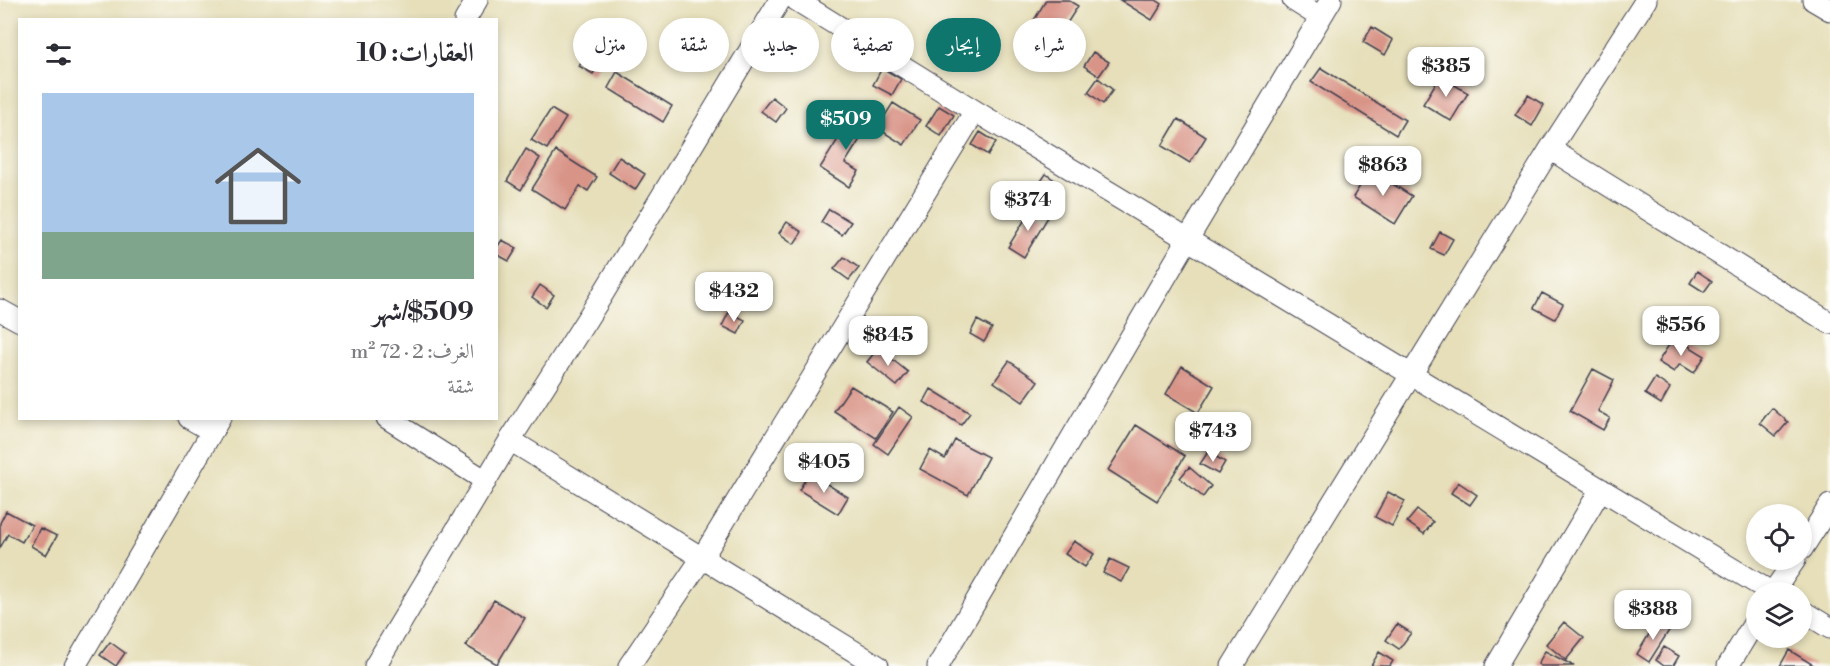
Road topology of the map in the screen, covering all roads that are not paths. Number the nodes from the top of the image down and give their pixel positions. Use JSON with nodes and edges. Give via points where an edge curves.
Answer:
{"nodes":[{"id":1,"x":477,"y":0,"type":"edge"},
{"id":2,"x":780,"y":0,"type":"edge"},
{"id":3,"x":796,"y":0,"type":"edge"},
{"id":4,"x":1293,"y":0,"type":"edge"},
{"id":5,"x":1646,"y":0,"type":"edge"},
{"id":6,"x":1813,"y":0,"type":"edge"},
{"id":7,"x":1325,"y":8,"type":"edge"},
{"id":8,"x":1830,"y":10,"type":"edge"},
{"id":9,"x":466,"y":18,"type":"edge"},
{"id":10,"x":975,"y":111,"type":"junction"},
{"id":11,"x":1550,"y":149,"type":"junction"},
{"id":12,"x":1188,"y":239,"type":"junction"},
{"id":13,"x":0,"y":310,"type":"edge"},
{"id":14,"x":18,"y":320,"type":"edge"},
{"id":15,"x":1830,"y":323,"type":"edge"},
{"id":16,"x":1412,"y":376,"type":"junction"},
{"id":17,"x":197,"y":420,"type":"edge"},
{"id":18,"x":390,"y":420,"type":"edge"},
{"id":19,"x":216,"y":425,"type":"edge"},
{"id":20,"x":510,"y":440,"type":"junction"},
{"id":21,"x":486,"y":481,"type":"junction"},
{"id":22,"x":1601,"y":489,"type":"junction"},
{"id":23,"x":1830,"y":505,"type":"edge"},
{"id":24,"x":1812,"y":533,"type":"edge"},
{"id":25,"x":702,"y":558,"type":"junction"},
{"id":26,"x":1755,"y":582,"type":"edge"},
{"id":27,"x":1812,"y":617,"type":"edge"},
{"id":28,"x":1830,"y":628,"type":"edge"},
{"id":29,"x":1746,"y":636,"type":"edge"},
{"id":30,"x":75,"y":666,"type":"edge"},
{"id":31,"x":375,"y":666,"type":"edge"},
{"id":32,"x":629,"y":666,"type":"edge"},
{"id":33,"x":878,"y":666,"type":"edge"},
{"id":34,"x":938,"y":666,"type":"edge"},
{"id":35,"x":1232,"y":666,"type":"edge"},
{"id":36,"x":1496,"y":666,"type":"edge"},
{"id":37,"x":1728,"y":666,"type":"edge"}],
"edges":[{"from":1,"to":9,"type":"street"},
{"from":2,"to":20,"type":"street"},
{"from":3,"to":10,"type":"street"},
{"from":4,"to":7,"type":"street"},
{"from":5,"to":11,"type":"street"},
{"from":6,"to":8,"type":"street"},
{"from":7,"to":12,"type":"street"},
{"from":10,"to":12,"type":"street"},
{"from":10,"to":25,"type":"street"},
{"from":11,"to":15,"type":"street"},
{"from":11,"to":16,"type":"street"},
{"from":12,"to":16,"type":"street"},
{"from":12,"to":34,"type":"street"},
{"from":13,"to":14,"type":"street"},
{"from":16,"to":22,"type":"street"},
{"from":16,"to":35,"type":"street"},
{"from":17,"to":19,"type":"street"},
{"from":18,"to":21,"type":"street"},
{"from":19,"to":30,"type":"street"},
{"from":20,"to":21,"type":"street"},
{"from":20,"to":25,"type":"street"},
{"from":21,"to":31,"type":"street"},
{"from":22,"to":26,"type":"street"},
{"from":22,"to":36,"type":"street"},
{"from":23,"to":24,"type":"street"},
{"from":25,"to":32,"type":"street"},
{"from":25,"to":33,"type":"street"},
{"from":27,"to":28,"type":"street"},
{"from":29,"to":37,"type":"street"}]}
